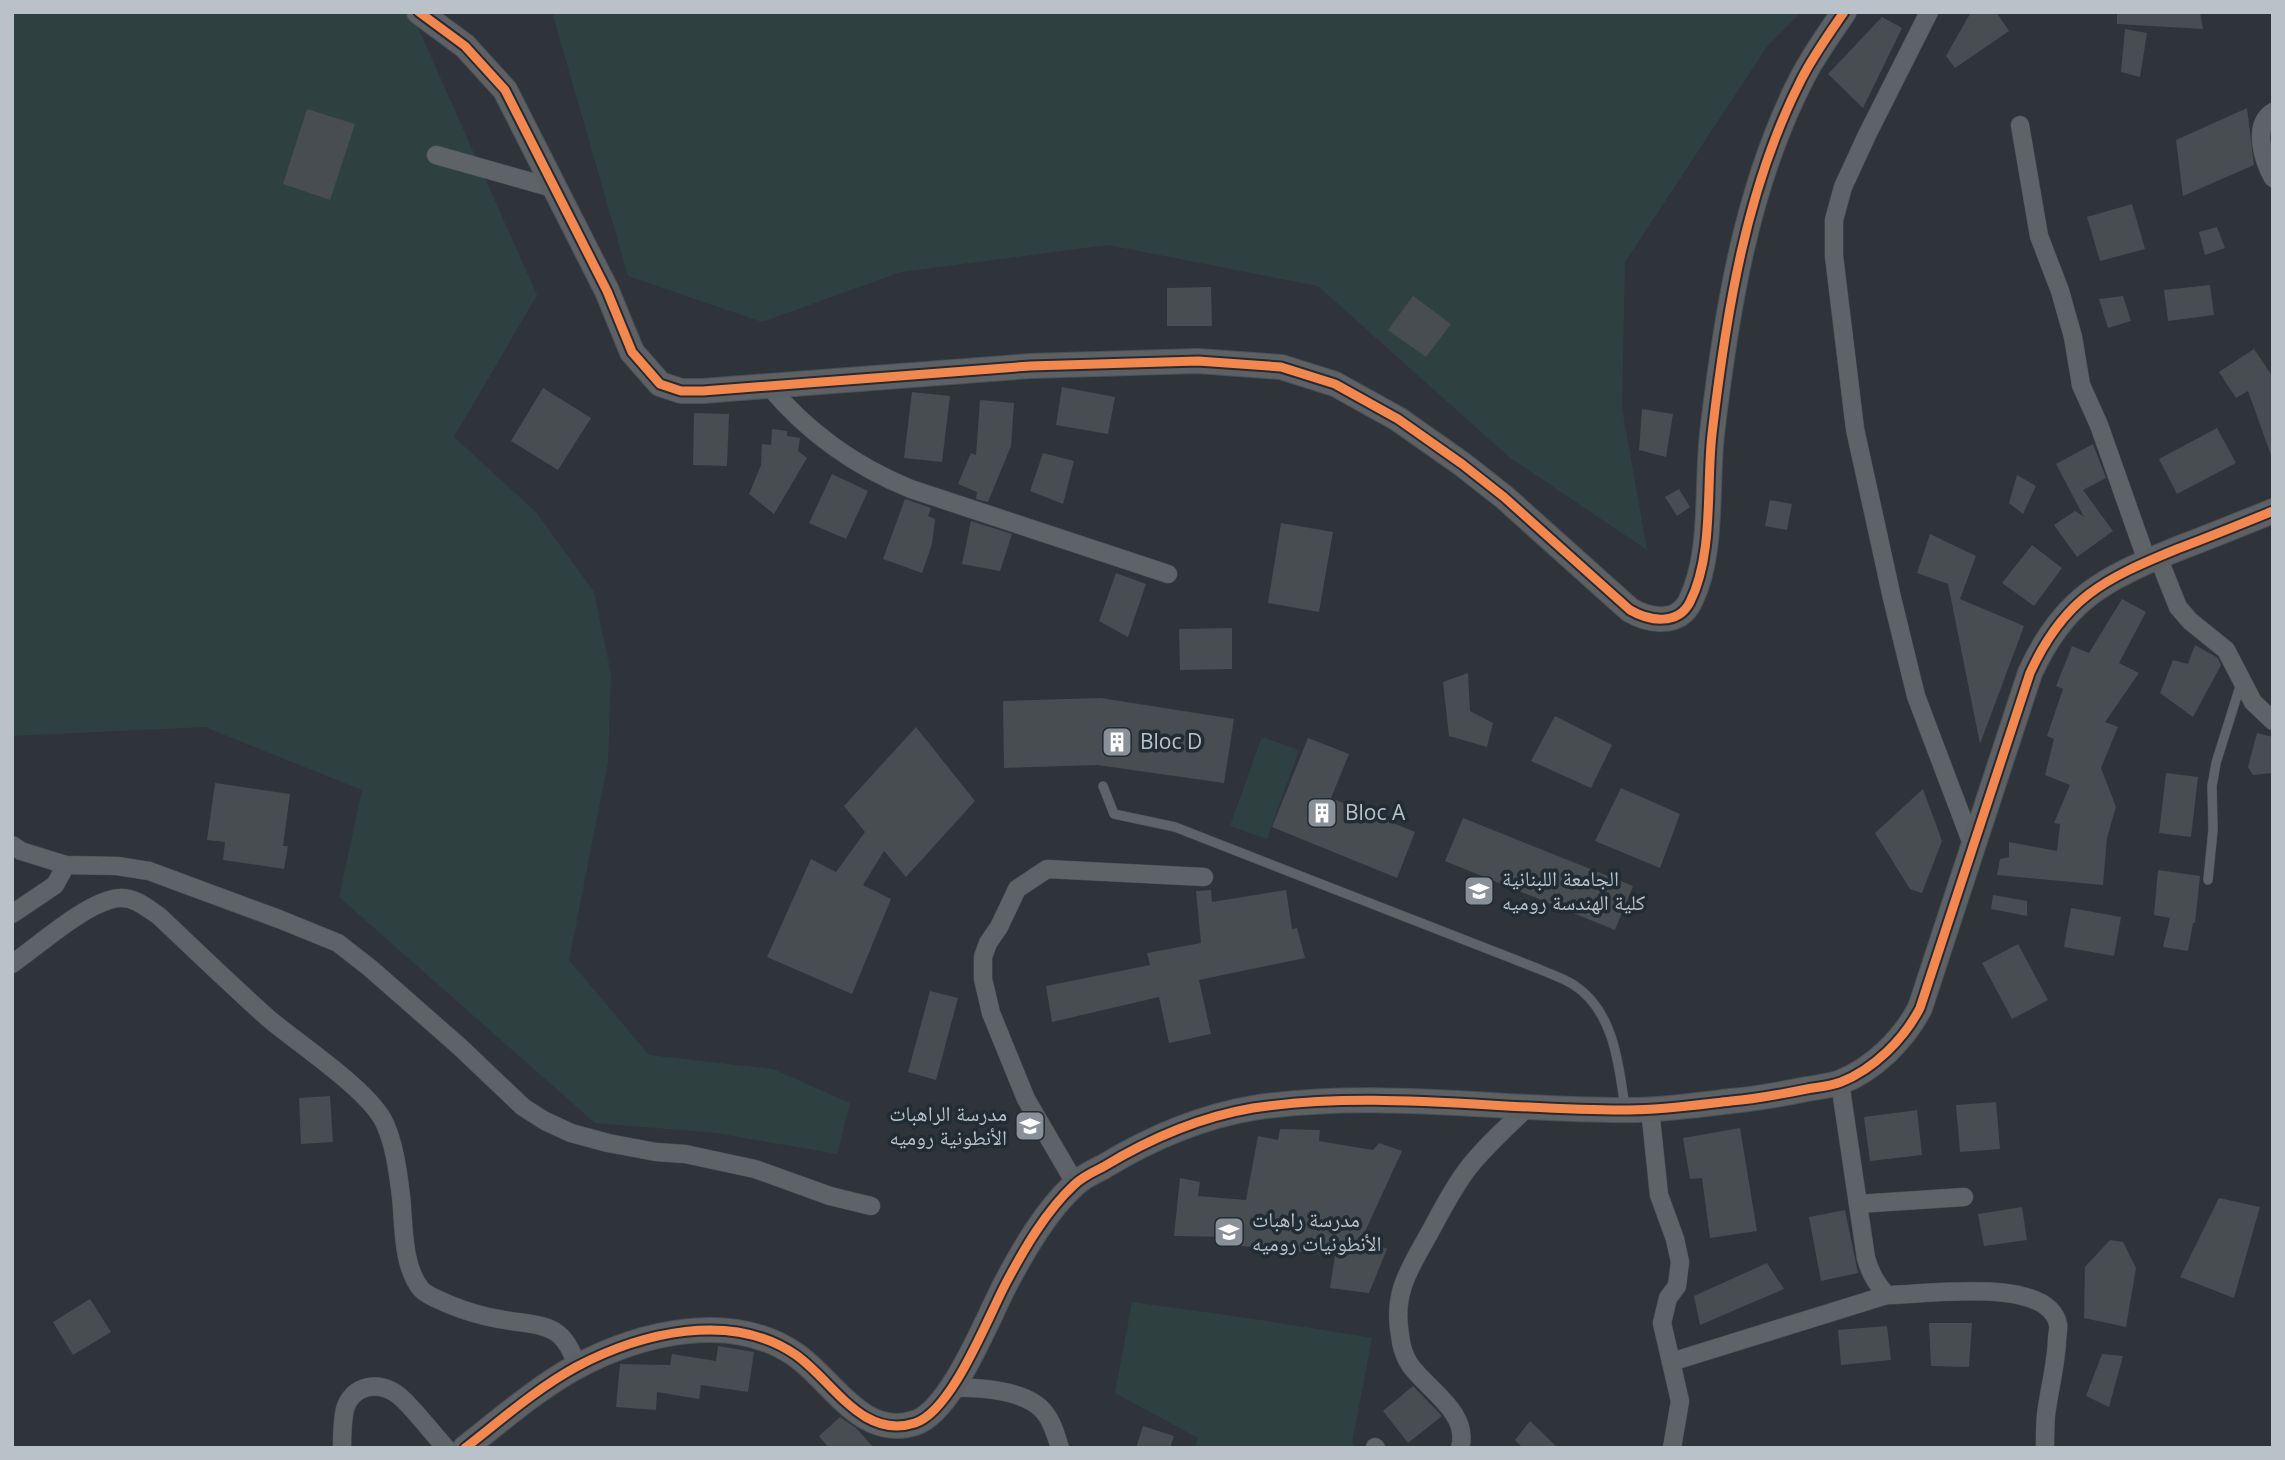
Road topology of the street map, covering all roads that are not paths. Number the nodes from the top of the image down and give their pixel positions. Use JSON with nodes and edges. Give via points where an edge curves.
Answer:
{"nodes":[{"id":1,"x":419,"y":12,"type":"edge"},
{"id":2,"x":1844,"y":12,"type":"edge"},
{"id":3,"x":1930,"y":12,"type":"edge"},
{"id":4,"x":2273,"y":112,"type":"edge"},
{"id":5,"x":2020,"y":125,"type":"dead end"},
{"id":6,"x":436,"y":155,"type":"dead end"},
{"id":7,"x":2273,"y":178,"type":"edge"},
{"id":8,"x":553,"y":188,"type":"junction"},
{"id":9,"x":768,"y":385,"type":"junction"},
{"id":10,"x":2273,"y":511,"type":"edge"},
{"id":11,"x":2153,"y":559,"type":"junction"},
{"id":12,"x":1168,"y":573,"type":"dead end"},
{"id":13,"x":2242,"y":680,"type":"junction"},
{"id":14,"x":2273,"y":721,"type":"edge"},
{"id":15,"x":1103,"y":786,"type":"dead end"},
{"id":16,"x":1972,"y":844,"type":"junction"},
{"id":17,"x":12,"y":845,"type":"edge"},
{"id":18,"x":66,"y":865,"type":"junction"},
{"id":19,"x":1204,"y":877,"type":"dead end"},
{"id":20,"x":2208,"y":880,"type":"dead end"},
{"id":21,"x":12,"y":914,"type":"edge"},
{"id":22,"x":12,"y":964,"type":"edge"},
{"id":23,"x":1840,"y":1083,"type":"junction"},
{"id":24,"x":1530,"y":1105,"type":"junction"},
{"id":25,"x":1625,"y":1110,"type":"junction"},
{"id":26,"x":1650,"y":1110,"type":"junction"},
{"id":27,"x":1075,"y":1183,"type":"junction"},
{"id":28,"x":1964,"y":1197,"type":"dead end"},
{"id":29,"x":1858,"y":1204,"type":"junction"},
{"id":30,"x":871,"y":1206,"type":"dead end"},
{"id":31,"x":1887,"y":1296,"type":"junction"},
{"id":32,"x":1671,"y":1362,"type":"junction"},
{"id":33,"x":577,"y":1367,"type":"junction"},
{"id":34,"x":953,"y":1388,"type":"junction"},
{"id":35,"x":342,"y":1448,"type":"edge"},
{"id":36,"x":446,"y":1448,"type":"edge"},
{"id":37,"x":465,"y":1448,"type":"edge"},
{"id":38,"x":1060,"y":1448,"type":"edge"},
{"id":39,"x":1460,"y":1448,"type":"edge"},
{"id":40,"x":1672,"y":1448,"type":"edge"},
{"id":41,"x":2045,"y":1448,"type":"edge"}],
"edges":[{"from":1,"to":8,"type":"street","via":[[465,46],[505,90]]},
{"from":2,"to":9,"type":"street","via":[[1788,108],[1746,234],[1717,393],[1703,558],[1690,602],[1682,614],[1671,619],[1643,618],[1630,610],[1504,497],[1398,419],[1335,384],[1281,367],[1198,361],[1044,365]]},
{"from":3,"to":16,"type":"street","via":[[1843,187],[1834,220],[1834,256],[1855,429],[1892,598],[1916,696]]},
{"from":4,"to":7,"type":"street","via":[[2261,130]]},
{"from":5,"to":11,"type":"street","via":[[2039,236],[2068,318],[2081,385]]},
{"from":6,"to":8,"type":"street"},
{"from":8,"to":9,"type":"street","via":[[607,291],[632,352],[660,384],[681,391]]},
{"from":9,"to":12,"type":"street","via":[[826,442],[884,478]]},
{"from":10,"to":11,"type":"street"},
{"from":11,"to":13,"type":"street","via":[[2178,607],[2226,650]]},
{"from":11,"to":16,"type":"street","via":[[2092,591],[2049,636],[2030,673]]},
{"from":13,"to":14,"type":"street","via":[[2259,710]]},
{"from":13,"to":20,"type":"lane","via":[[2216,763]]},
{"from":15,"to":25,"type":"lane","via":[[1114,814],[1175,827],[1576,986],[1600,1010],[1608,1028]]},
{"from":16,"to":23,"type":"street","via":[[1941,947],[1910,1027],[1896,1045]]},
{"from":17,"to":18,"type":"street"},
{"from":18,"to":21,"type":"street","via":[[55,885]]},
{"from":18,"to":30,"type":"street","via":[[149,871],[338,943],[523,1107],[571,1133],[743,1166]]},
{"from":19,"to":27,"type":"street","via":[[1047,869],[1017,889],[988,943],[983,979],[990,1013],[1026,1098]]},
{"from":22,"to":33,"type":"street","via":[[95,904],[121,898],[141,903],[349,1083],[384,1122],[399,1184],[404,1244],[421,1290],[473,1314],[546,1326],[571,1348]]},
{"from":23,"to":26,"type":"street","via":[[1756,1099]]},
{"from":23,"to":29,"type":"street"},
{"from":24,"to":25,"type":"street"},
{"from":24,"to":27,"type":"street","via":[[1376,1101],[1254,1108],[1199,1122],[1149,1142]]},
{"from":24,"to":39,"type":"street","via":[[1468,1168],[1446,1198],[1405,1277],[1397,1303],[1402,1347],[1409,1363],[1438,1392],[1459,1423]]},
{"from":25,"to":26,"type":"street"},
{"from":26,"to":32,"type":"street","via":[[1659,1195],[1680,1262],[1677,1286],[1668,1298],[1662,1323]]},
{"from":27,"to":34,"type":"street","via":[[1014,1269]]},
{"from":28,"to":29,"type":"street"},
{"from":29,"to":31,"type":"street","via":[[1871,1274]]},
{"from":31,"to":32,"type":"street"},
{"from":31,"to":41,"type":"street","via":[[2001,1292],[2034,1298],[2048,1307],[2058,1323]]},
{"from":32,"to":40,"type":"street","via":[[1680,1401]]},
{"from":33,"to":34,"type":"street","via":[[653,1337],[717,1330],[751,1336],[793,1353],[863,1417],[895,1427],[929,1417]]},
{"from":33,"to":37,"type":"street","via":[[537,1391]]},
{"from":34,"to":38,"type":"street","via":[[979,1387],[1023,1398],[1044,1410]]},
{"from":35,"to":36,"type":"street","via":[[346,1407],[363,1387],[373,1386],[398,1395]]}]}
